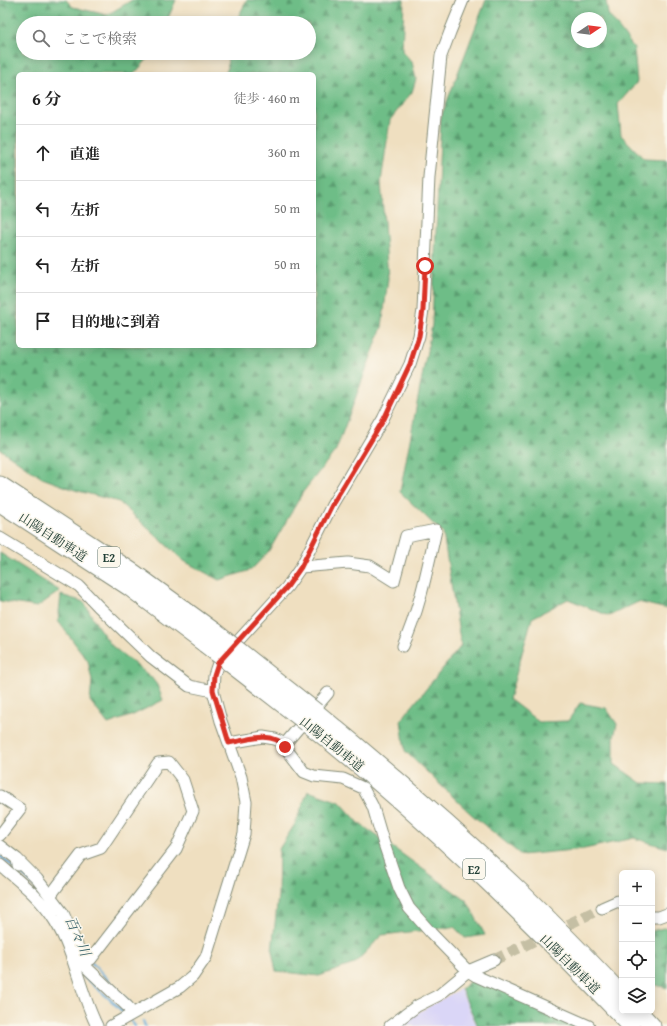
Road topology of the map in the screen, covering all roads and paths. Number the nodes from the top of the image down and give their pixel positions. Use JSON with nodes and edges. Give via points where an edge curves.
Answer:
{"nodes":[{"id":1,"x":464,"y":0,"type":"edge"},
{"id":2,"x":0,"y":485,"type":"edge"},
{"id":3,"x":0,"y":503,"type":"edge"},
{"id":4,"x":0,"y":538,"type":"edge"},
{"id":5,"x":301,"y":567,"type":"junction"},
{"id":6,"x":210,"y":638,"type":"junction"},
{"id":7,"x":403,"y":646,"type":"dead end"},
{"id":8,"x":213,"y":690,"type":"junction"},
{"id":9,"x":328,"y":693,"type":"dead end"},
{"id":10,"x":311,"y":717,"type":"junction"},
{"id":11,"x":229,"y":743,"type":"junction"},
{"id":12,"x":284,"y":745,"type":"junction"},
{"id":13,"x":0,"y":796,"type":"edge"},
{"id":14,"x":0,"y":835,"type":"edge"},
{"id":15,"x":0,"y":846,"type":"edge"},
{"id":16,"x":17,"y":861,"type":"junction"},
{"id":17,"x":0,"y":864,"type":"edge"},
{"id":18,"x":19,"y":880,"type":"junction"},
{"id":19,"x":52,"y":893,"type":"junction"},
{"id":20,"x":619,"y":902,"type":"edge"},
{"id":21,"x":602,"y":908,"type":"tunnel mouth"},
{"id":22,"x":667,"y":914,"type":"edge"},
{"id":23,"x":655,"y":917,"type":"edge"},
{"id":24,"x":494,"y":960,"type":"tunnel mouth"},
{"id":25,"x":85,"y":966,"type":"junction"},
{"id":26,"x":468,"y":971,"type":"junction"},
{"id":27,"x":619,"y":992,"type":"edge"},
{"id":28,"x":641,"y":1014,"type":"edge"},
{"id":29,"x":128,"y":1016,"type":"junction"},
{"id":30,"x":97,"y":1026,"type":"edge"},
{"id":31,"x":111,"y":1026,"type":"edge"},
{"id":32,"x":390,"y":1026,"type":"edge"},
{"id":33,"x":589,"y":1026,"type":"edge"},
{"id":34,"x":631,"y":1026,"type":"edge"},
{"id":35,"x":652,"y":1026,"type":"edge"}],
"edges":[{"from":1,"to":5,"type":"street","via":[[441,56],[429,170],[423,310],[419,336],[410,364],[384,419],[332,505]]},
{"from":2,"to":6,"type":"highway","name":"山陽自動車道","number":"E2","via":[[134,573]]},
{"from":3,"to":6,"type":"highway","name":"山陽自動車道","number":"E2"},
{"from":4,"to":8,"type":"street","via":[[79,586],[151,657],[189,686]]},
{"from":5,"to":7,"type":"street","via":[[348,564],[370,566],[394,581],[406,536],[436,530],[426,578],[412,627]]},
{"from":5,"to":8,"type":"street","via":[[287,587],[218,663]]},
{"from":6,"to":10,"type":"highway","name":"山陽自動車道","number":"E2","bridge":true},
{"from":8,"to":11,"type":"street"},
{"from":9,"to":12,"type":"street"},
{"from":10,"to":27,"type":"highway","name":"山陽自動車道","number":"E2","via":[[363,750],[450,827],[524,895]]},
{"from":10,"to":34,"type":"highway","name":"山陽自動車道","number":"E2","via":[[354,761],[512,905]]},
{"from":11,"to":12,"type":"street","via":[[263,737],[275,739]]},
{"from":11,"to":29,"type":"street","via":[[241,777],[246,802],[244,834],[206,957],[193,976],[180,987]]},
{"from":12,"to":26,"type":"street","via":[[304,772],[314,776],[343,779],[363,788],[373,807],[399,888],[409,908]]},
{"from":13,"to":14,"type":"street","via":[[20,809]]},
{"from":15,"to":16,"type":"street"},
{"from":16,"to":18,"type":"street"},
{"from":16,"to":19,"type":"street"},
{"from":17,"to":18,"type":"street"},
{"from":18,"to":25,"type":"street","via":[[31,890],[56,922],[66,942]]},
{"from":19,"to":25,"type":"street"},
{"from":19,"to":25,"type":"street","via":[[81,855],[101,848],[158,763],[169,762],[183,780],[193,811],[176,849]]},
{"from":20,"to":21,"type":"street"},
{"from":22,"to":23,"type":"street"},
{"from":24,"to":26,"type":"street"},
{"from":25,"to":29,"type":"street","via":[[128,1007]]},
{"from":25,"to":30,"type":"street","via":[[89,1010]]},
{"from":26,"to":32,"type":"street","via":[[439,995],[417,1006]]},
{"from":26,"to":33,"type":"street","via":[[482,980]]},
{"from":28,"to":35,"type":"highway"},
{"from":29,"to":31,"type":"street"}]}
